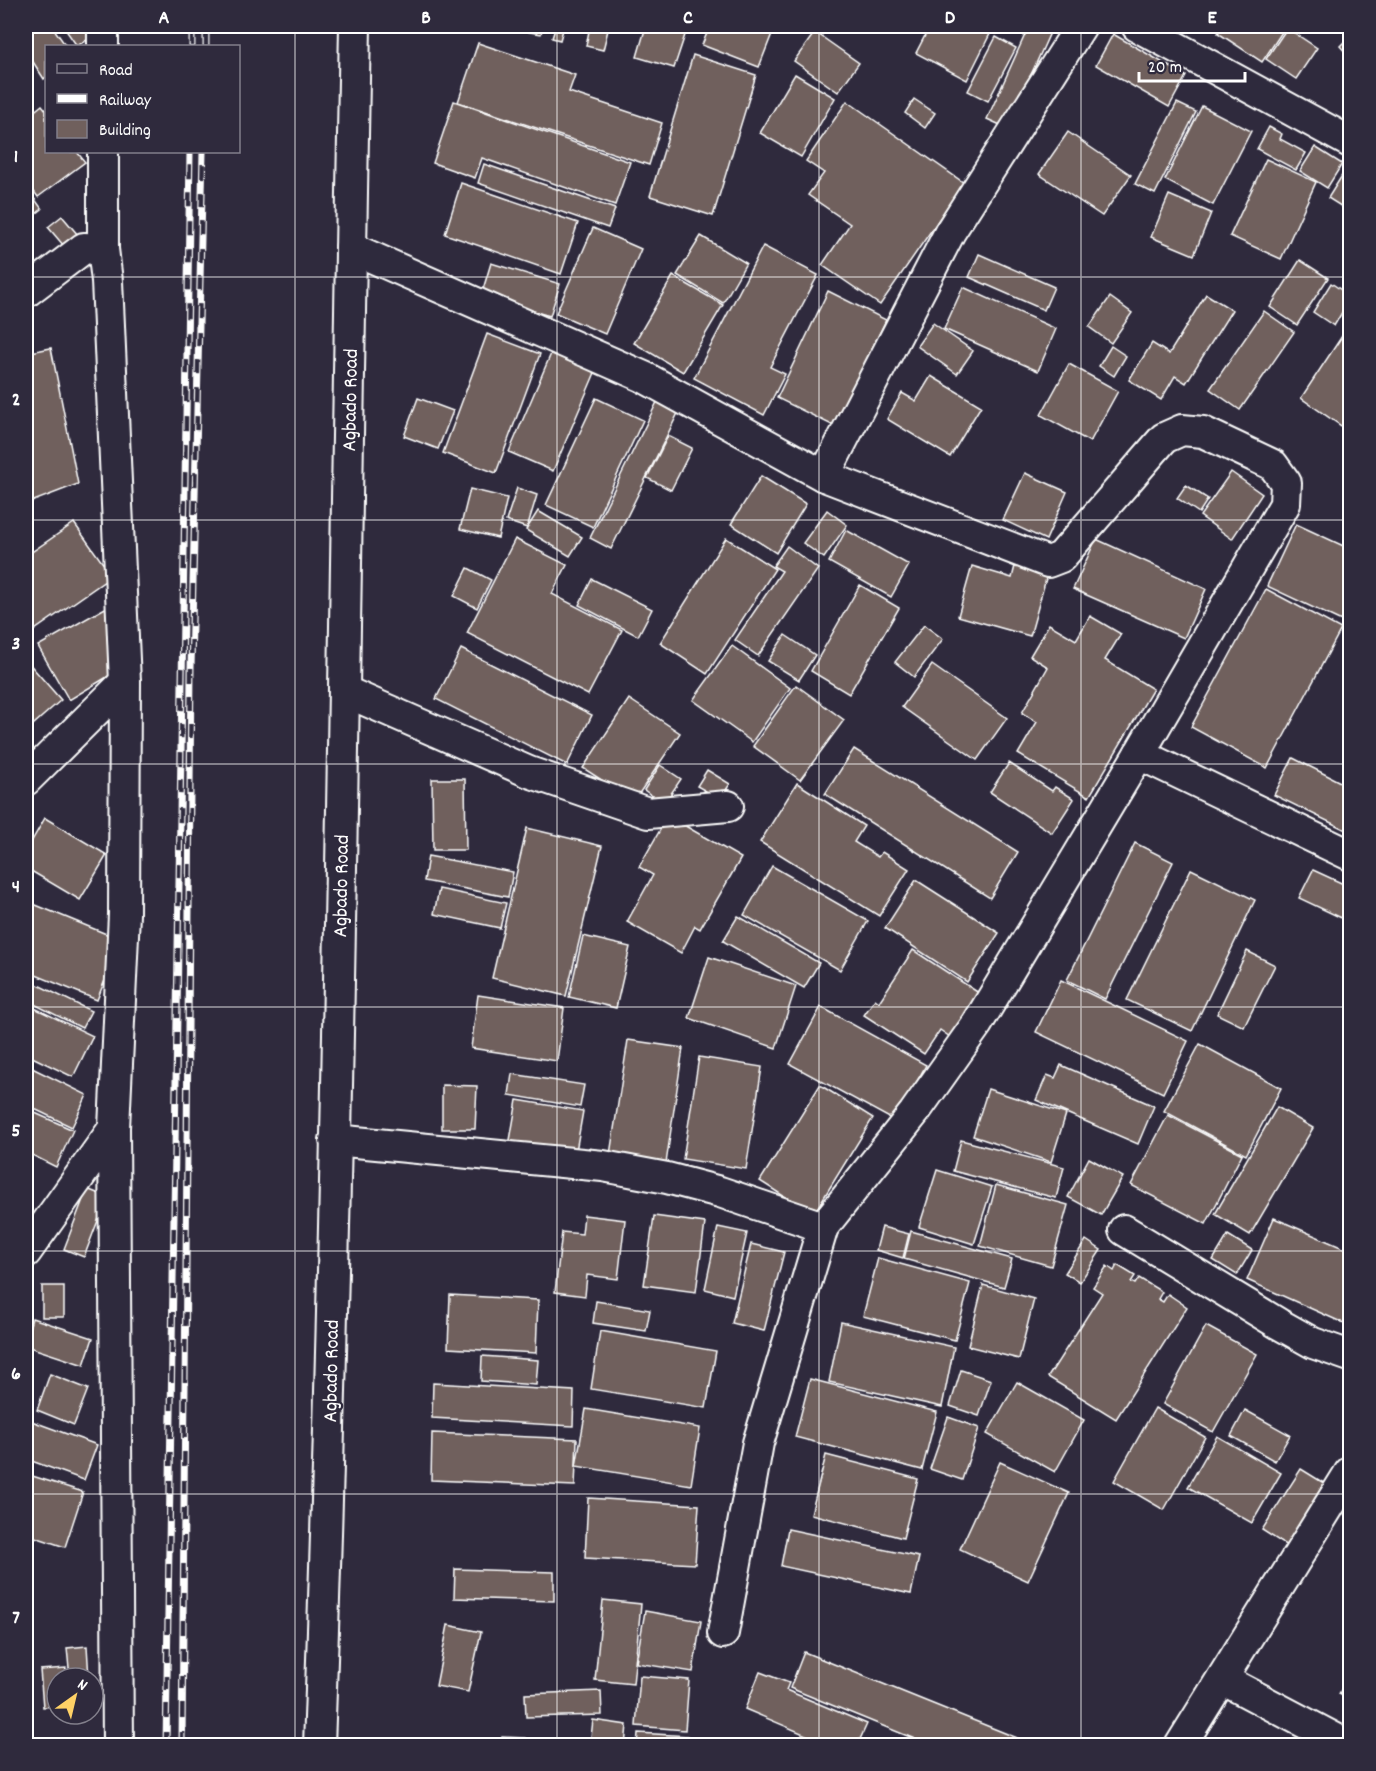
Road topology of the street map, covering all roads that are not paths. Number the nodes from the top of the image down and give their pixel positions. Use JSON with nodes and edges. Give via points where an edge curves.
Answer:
{"nodes":[{"id":1,"x":103,"y":26,"type":"edge"},
{"id":2,"x":355,"y":26,"type":"edge"},
{"id":3,"x":1081,"y":26,"type":"edge"},
{"id":4,"x":1137,"y":26,"type":"edge"},
{"id":5,"x":1184,"y":36,"type":"edge"},
{"id":6,"x":103,"y":45,"type":"edge"},
{"id":7,"x":1350,"y":142,"type":"edge"},
{"id":8,"x":103,"y":153,"type":"edge"},
{"id":9,"x":351,"y":248,"type":"junction"},
{"id":10,"x":103,"y":249,"type":"junction"},
{"id":11,"x":26,"y":292,"type":"edge"},
{"id":12,"x":824,"y":476,"type":"junction"},
{"id":13,"x":125,"y":682,"type":"junction"},
{"id":14,"x":344,"y":692,"type":"junction"},
{"id":15,"x":1139,"y":754,"type":"junction"},
{"id":16,"x":26,"y":780,"type":"edge"},
{"id":17,"x":728,"y":806,"type":"dead end"},
{"id":18,"x":1350,"y":855,"type":"edge"},
{"id":19,"x":114,"y":1128,"type":"junction"},
{"id":20,"x":335,"y":1140,"type":"junction"},
{"id":21,"x":823,"y":1227,"type":"junction"},
{"id":22,"x":1124,"y":1230,"type":"dead end"},
{"id":23,"x":26,"y":1252,"type":"edge"},
{"id":24,"x":1350,"y":1356,"type":"edge"},
{"id":25,"x":1350,"y":1472,"type":"edge"},
{"id":26,"x":723,"y":1633,"type":"dead end"},
{"id":27,"x":1222,"y":1679,"type":"junction"},
{"id":28,"x":118,"y":1746,"type":"edge"},
{"id":29,"x":319,"y":1746,"type":"edge"},
{"id":30,"x":1180,"y":1746,"type":"edge"},
{"id":31,"x":1349,"y":1746,"type":"edge"}],
"edges":[{"from":1,"to":6,"type":"street"},
{"from":2,"to":9,"type":"street","name":"Agbado Road"},
{"from":3,"to":12,"type":"street","via":[[950,232]]},
{"from":4,"to":5,"type":"street"},
{"from":5,"to":7,"type":"street"},
{"from":8,"to":10,"type":"street"},
{"from":9,"to":12,"type":"street","via":[[644,376]]},
{"from":9,"to":14,"type":"street","name":"Agbado Road"},
{"from":10,"to":11,"type":"street","via":[[84,248]]},
{"from":10,"to":13,"type":"street"},
{"from":12,"to":15,"type":"street","via":[[1048,562],[1061,557],[1164,438],[1182,430],[1203,432],[1273,465],[1286,483],[1285,504]]},
{"from":13,"to":16,"type":"street"},
{"from":13,"to":19,"type":"street","via":[[124,914]]},
{"from":14,"to":17,"type":"street","via":[[529,772],[648,813]]},
{"from":14,"to":20,"type":"street","name":"Agbado Road"},
{"from":15,"to":18,"type":"street"},
{"from":15,"to":21,"type":"street","via":[[977,1024],[914,1113]]},
{"from":19,"to":23,"type":"street"},
{"from":19,"to":28,"type":"street"},
{"from":20,"to":21,"type":"street","via":[[603,1166],[720,1192]]},
{"from":20,"to":29,"type":"street","name":"Agbado Road"},
{"from":21,"to":26,"type":"street","via":[[758,1443]]},
{"from":22,"to":24,"type":"street","via":[[1313,1343]]},
{"from":25,"to":27,"type":"street"},
{"from":27,"to":30,"type":"street"},
{"from":27,"to":31,"type":"street"}]}
